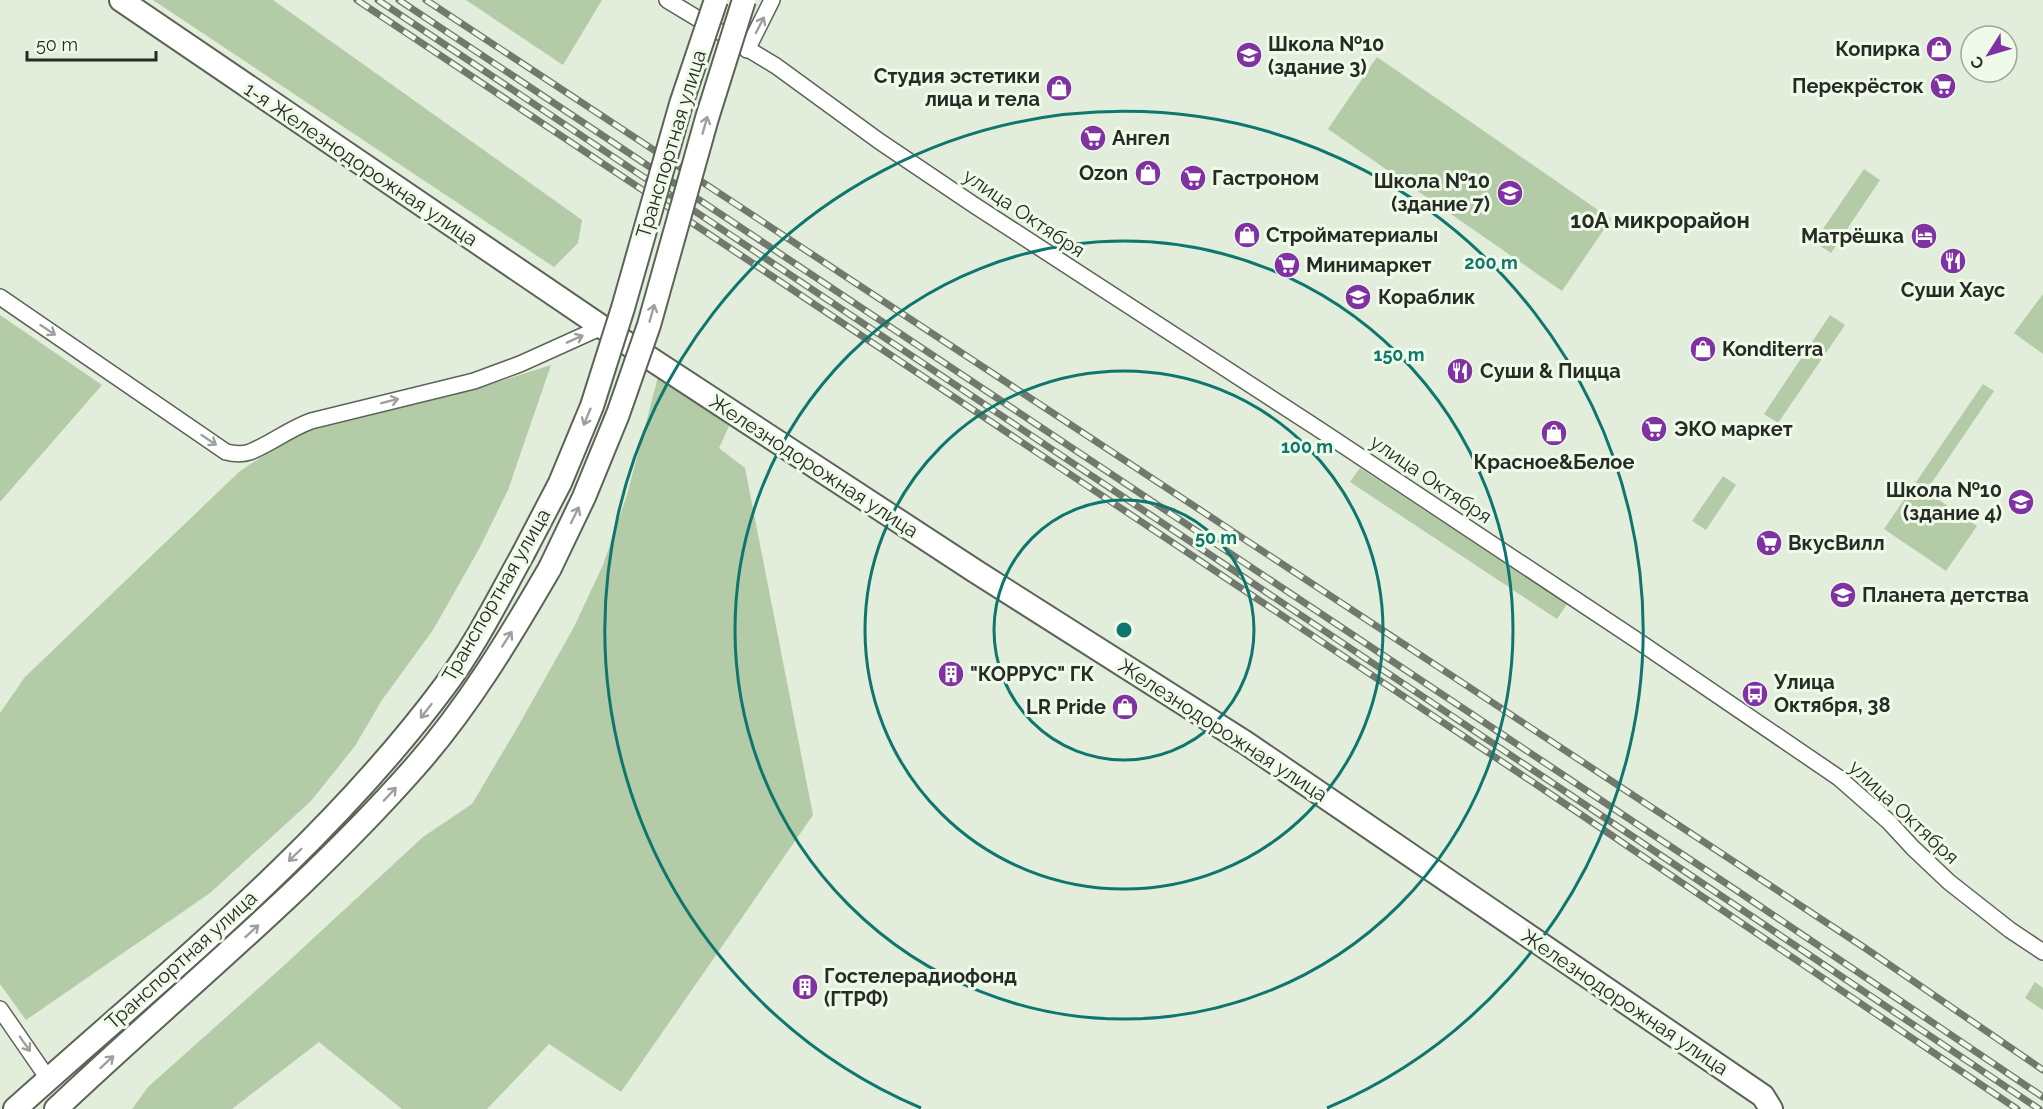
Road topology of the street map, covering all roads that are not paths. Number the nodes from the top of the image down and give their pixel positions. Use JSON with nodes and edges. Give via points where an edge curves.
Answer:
{"nodes":[{"id":1,"x":121,"y":0,"type":"edge"},
{"id":2,"x":667,"y":0,"type":"edge"},
{"id":3,"x":716,"y":0,"type":"edge"},
{"id":4,"x":744,"y":0,"type":"edge"},
{"id":5,"x":772,"y":0,"type":"edge"},
{"id":6,"x":747,"y":50,"type":"junction"},
{"id":7,"x":0,"y":297,"type":"edge"},
{"id":8,"x":602,"y":327,"type":"junction"},
{"id":9,"x":2043,"y":952,"type":"edge"},
{"id":10,"x":0,"y":1009,"type":"edge"},
{"id":11,"x":49,"y":1080,"type":"junction"},
{"id":12,"x":63,"y":1106,"type":"edge"},
{"id":13,"x":15,"y":1109,"type":"edge"},
{"id":14,"x":1771,"y":1109,"type":"edge"}],
"edges":[{"from":1,"to":8,"type":"street","name":"1-я Железнодорожная улица"},
{"from":2,"to":6,"type":"street","name":"улица Октября"},
{"from":3,"to":11,"type":"street","name":"Транспортная улица","one_way":true,"bridge":true,"via":[[681,104],[592,406],[560,483],[483,626],[446,685],[396,749],[329,822]]},
{"from":12,"to":4,"type":"street","name":"Транспортная улица","one_way":true,"bridge":true,"via":[[350,837],[416,766],[469,698],[517,623],[584,497],[618,414],[649,325]]},
{"from":6,"to":5,"type":"street","one_way":true},
{"from":6,"to":9,"type":"street","name":"улица Октября","via":[[776,66],[974,205],[1317,428],[1839,778],[1888,820],[1949,882]]},
{"from":7,"to":8,"type":"street","one_way":true,"via":[[226,452],[237,454],[249,452],[311,421],[474,381]]},
{"from":8,"to":14,"type":"street","name":"Железнодорожная улица","via":[[1246,743],[1763,1096]]},
{"from":10,"to":11,"type":"street","one_way":true},
{"from":11,"to":12,"type":"street"},
{"from":11,"to":13,"type":"street","name":"Транспортная улица"}]}
